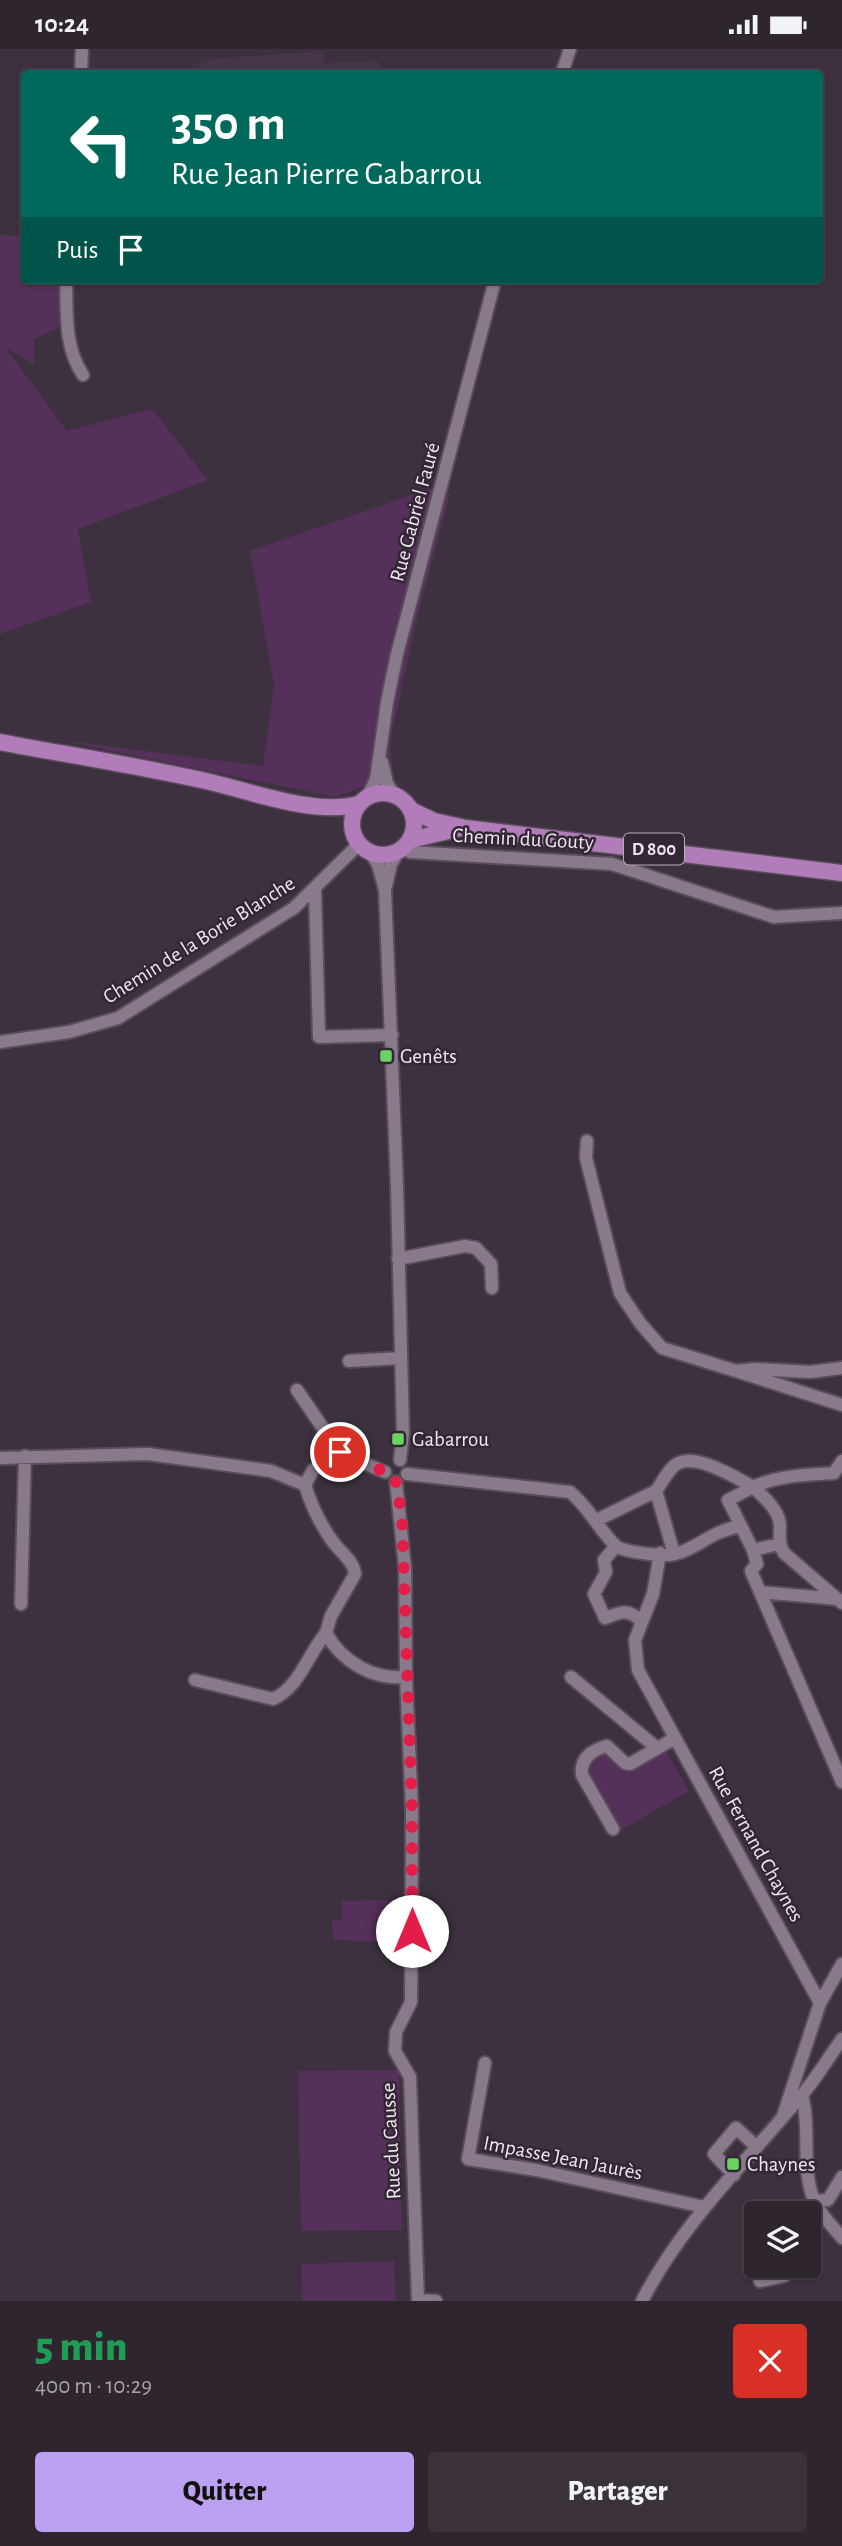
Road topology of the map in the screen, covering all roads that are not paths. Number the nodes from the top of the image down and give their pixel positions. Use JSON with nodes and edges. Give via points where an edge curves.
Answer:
{"nodes":[{"id":1,"x":82,"y":49,"type":"edge"},
{"id":2,"x":570,"y":49,"type":"edge"},
{"id":3,"x":81,"y":70,"type":"edge"},
{"id":4,"x":563,"y":70,"type":"edge"},
{"id":5,"x":66,"y":284,"type":"edge"},
{"id":6,"x":494,"y":284,"type":"edge"},
{"id":7,"x":83,"y":375,"type":"dead end"},
{"id":8,"x":0,"y":742,"type":"edge"},
{"id":9,"x":380,"y":755,"type":"junction"},
{"id":10,"x":394,"y":795,"type":"junction"},
{"id":11,"x":363,"y":800,"type":"junction"},
{"id":12,"x":304,"y":804,"type":"junction"},
{"id":13,"x":411,"y":810,"type":"junction"},
{"id":14,"x":466,"y":828,"type":"junction"},
{"id":15,"x":361,"y":843,"type":"junction"},
{"id":16,"x":404,"y":846,"type":"junction"},
{"id":17,"x":842,"y":873,"type":"edge"},
{"id":18,"x":315,"y":890,"type":"junction"},
{"id":19,"x":385,"y":890,"type":"junction"},
{"id":20,"x":842,"y":913,"type":"edge"},
{"id":21,"x":392,"y":1035,"type":"junction"},
{"id":22,"x":0,"y":1042,"type":"edge"},
{"id":23,"x":587,"y":1141,"type":"dead end"},
{"id":24,"x":398,"y":1259,"type":"junction"},
{"id":25,"x":492,"y":1288,"type":"dead end"},
{"id":26,"x":401,"y":1358,"type":"junction"},
{"id":27,"x":349,"y":1361,"type":"dead end"},
{"id":28,"x":842,"y":1368,"type":"edge"},
{"id":29,"x":736,"y":1371,"type":"junction"},
{"id":30,"x":297,"y":1389,"type":"dead end"},
{"id":31,"x":842,"y":1405,"type":"edge"},
{"id":32,"x":340,"y":1453,"type":"junction"},
{"id":33,"x":25,"y":1455,"type":"junction"},
{"id":34,"x":0,"y":1458,"type":"edge"},
{"id":35,"x":400,"y":1460,"type":"junction"},
{"id":36,"x":842,"y":1461,"type":"edge"},
{"id":37,"x":385,"y":1472,"type":"junction"},
{"id":38,"x":407,"y":1474,"type":"junction"},
{"id":39,"x":396,"y":1482,"type":"junction"},
{"id":40,"x":305,"y":1485,"type":"junction"},
{"id":41,"x":753,"y":1487,"type":"junction"},
{"id":42,"x":656,"y":1491,"type":"junction"},
{"id":43,"x":597,"y":1520,"type":"junction"},
{"id":44,"x":740,"y":1526,"type":"junction"},
{"id":45,"x":779,"y":1544,"type":"junction"},
{"id":46,"x":616,"y":1546,"type":"junction"},
{"id":47,"x":753,"y":1550,"type":"junction"},
{"id":48,"x":660,"y":1553,"type":"junction"},
{"id":49,"x":674,"y":1554,"type":"junction"},
{"id":50,"x":760,"y":1592,"type":"junction"},
{"id":51,"x":840,"y":1601,"type":"edge"},
{"id":52,"x":21,"y":1604,"type":"dead end"},
{"id":53,"x":641,"y":1621,"type":"junction"},
{"id":54,"x":326,"y":1633,"type":"junction"},
{"id":55,"x":406,"y":1677,"type":"junction"},
{"id":56,"x":570,"y":1677,"type":"dead end"},
{"id":57,"x":195,"y":1680,"type":"dead end"},
{"id":58,"x":675,"y":1738,"type":"junction"},
{"id":59,"x":657,"y":1748,"type":"junction"},
{"id":60,"x":842,"y":1782,"type":"edge"},
{"id":61,"x":613,"y":1829,"type":"dead end"},
{"id":62,"x":842,"y":1964,"type":"edge"},
{"id":63,"x":842,"y":1979,"type":"edge"},
{"id":64,"x":831,"y":1988,"type":"junction"},
{"id":65,"x":820,"y":2003,"type":"junction"},
{"id":66,"x":842,"y":2039,"type":"edge"},
{"id":67,"x":485,"y":2063,"type":"dead end"},
{"id":68,"x":802,"y":2095,"type":"junction"},
{"id":69,"x":783,"y":2116,"type":"junction"},
{"id":70,"x":757,"y":2147,"type":"junction"},
{"id":71,"x":734,"y":2175,"type":"junction"},
{"id":72,"x":842,"y":2177,"type":"edge"},
{"id":73,"x":813,"y":2201,"type":"joint"},
{"id":74,"x":704,"y":2207,"type":"junction"},
{"id":75,"x":821,"y":2211,"type":"edge"},
{"id":76,"x":842,"y":2238,"type":"edge"},
{"id":77,"x":774,"y":2278,"type":"edge"},
{"id":78,"x":760,"y":2281,"type":"dead end"},
{"id":79,"x":418,"y":2300,"type":"edge"},
{"id":80,"x":436,"y":2301,"type":"edge"},
{"id":81,"x":642,"y":2301,"type":"edge"}],
"edges":[{"from":1,"to":3,"type":"street"},
{"from":2,"to":4,"type":"street"},
{"from":5,"to":7,"type":"street","via":[[69,339]]},
{"from":6,"to":9,"type":"street","name":"Rue Gabriel Fauré","via":[[390,686]]},
{"from":8,"to":12,"type":"main road"},
{"from":9,"to":10,"type":"street","name":"Rue Gabriel Fauré"},
{"from":9,"to":11,"type":"street","name":"Rue Gabriel Fauré","via":[[375,784]]},
{"from":10,"to":11,"type":"main road"},
{"from":10,"to":13,"type":"main road"},
{"from":11,"to":12,"type":"main road","via":[[339,807]]},
{"from":11,"to":15,"type":"main road","via":[[351,822]]},
{"from":12,"to":15,"type":"main road","via":[[338,820]]},
{"from":13,"to":14,"type":"main road","number":"D 800"},
{"from":13,"to":16,"type":"main road","via":[[414,820]]},
{"from":14,"to":16,"type":"main road","number":"D 800"},
{"from":14,"to":17,"type":"main road","number":"D 800"},
{"from":15,"to":16,"type":"main road","via":[[380,856]]},
{"from":15,"to":18,"type":"street","name":"Chemin de la Borie Blanche"},
{"from":15,"to":19,"type":"street","via":[[378,865]]},
{"from":16,"to":19,"type":"street","via":[[391,864]]},
{"from":16,"to":20,"type":"street","name":"Chemin du Gouty","via":[[410,852],[611,864],[774,917]]},
{"from":18,"to":21,"type":"street","via":[[318,1037]]},
{"from":18,"to":22,"type":"street","name":"Chemin de la Borie Blanche","via":[[294,908],[118,1018],[69,1032]]},
{"from":19,"to":21,"type":"street"},
{"from":21,"to":24,"type":"street"},
{"from":23,"to":29,"type":"street","via":[[586,1158],[627,1303],[662,1348]]},
{"from":24,"to":25,"type":"street","via":[[465,1246],[476,1248],[491,1264]]},
{"from":24,"to":26,"type":"street"},
{"from":26,"to":27,"type":"street"},
{"from":26,"to":35,"type":"street"},
{"from":28,"to":29,"type":"street"},
{"from":29,"to":31,"type":"street"},
{"from":30,"to":32,"type":"street"},
{"from":32,"to":37,"type":"street"},
{"from":32,"to":40,"type":"street","via":[[313,1470]]},
{"from":33,"to":34,"type":"street"},
{"from":33,"to":40,"type":"street","via":[[148,1454],[271,1471]]},
{"from":33,"to":52,"type":"street"},
{"from":35,"to":37,"type":"street","via":[[390,1462]]},
{"from":35,"to":38,"type":"street"},
{"from":36,"to":41,"type":"street","via":[[834,1473],[796,1475]]},
{"from":37,"to":39,"type":"street"},
{"from":38,"to":39,"type":"street"},
{"from":38,"to":43,"type":"street","via":[[570,1492]]},
{"from":39,"to":55,"type":"street","name":"Rue du Causse","via":[[405,1568]]},
{"from":40,"to":54,"type":"street","via":[[319,1520],[355,1574]]},
{"from":41,"to":42,"type":"street","via":[[715,1467],[685,1461],[673,1466]]},
{"from":41,"to":44,"type":"street","via":[[728,1500]]},
{"from":41,"to":45,"type":"street","via":[[780,1521]]},
{"from":42,"to":43,"type":"street"},
{"from":42,"to":49,"type":"street"},
{"from":43,"to":46,"type":"street"},
{"from":44,"to":47,"type":"street"},
{"from":44,"to":49,"type":"street","via":[[722,1529]]},
{"from":45,"to":47,"type":"street"},
{"from":45,"to":51,"type":"street"},
{"from":46,"to":48,"type":"street","via":[[625,1551]]},
{"from":46,"to":53,"type":"street","via":[[604,1560],[606,1572],[594,1594],[605,1618],[631,1611]]},
{"from":47,"to":50,"type":"street","via":[[757,1564],[751,1571]]},
{"from":48,"to":49,"type":"street"},
{"from":48,"to":53,"type":"street","name":"Rue Fernand Chaynes","via":[[653,1594]]},
{"from":50,"to":51,"type":"street"},
{"from":50,"to":60,"type":"street"},
{"from":53,"to":58,"type":"street","name":"Rue Fernand Chaynes","via":[[635,1640],[638,1669]]},
{"from":54,"to":55,"type":"street","via":[[336,1651],[376,1676]]},
{"from":54,"to":57,"type":"street","via":[[292,1686],[273,1699]]},
{"from":55,"to":79,"type":"street","name":"Rue du Causse","via":[[412,1981],[411,2002],[396,2032],[396,2051],[411,2077]]},
{"from":56,"to":59,"type":"street"},
{"from":58,"to":59,"type":"street"},
{"from":58,"to":65,"type":"street","name":"Rue Fernand Chaynes"},
{"from":59,"to":61,"type":"street","via":[[630,1764],[607,1746],[586,1757],[582,1775]]},
{"from":62,"to":64,"type":"street"},
{"from":63,"to":64,"type":"street"},
{"from":64,"to":65,"type":"street"},
{"from":65,"to":69,"type":"street"},
{"from":66,"to":68,"type":"street"},
{"from":67,"to":74,"type":"street","name":"Impasse Jean Jaurès","via":[[468,2159]]},
{"from":68,"to":69,"type":"street"},
{"from":68,"to":73,"type":"street"},
{"from":69,"to":70,"type":"street"},
{"from":70,"to":71,"type":"street"},
{"from":70,"to":71,"type":"street","via":[[736,2128],[714,2154]]},
{"from":71,"to":74,"type":"street"},
{"from":72,"to":73,"type":"street","via":[[828,2200]]},
{"from":74,"to":81,"type":"street"},
{"from":75,"to":76,"type":"street"},
{"from":77,"to":78,"type":"street"},
{"from":79,"to":80,"type":"street"}]}
